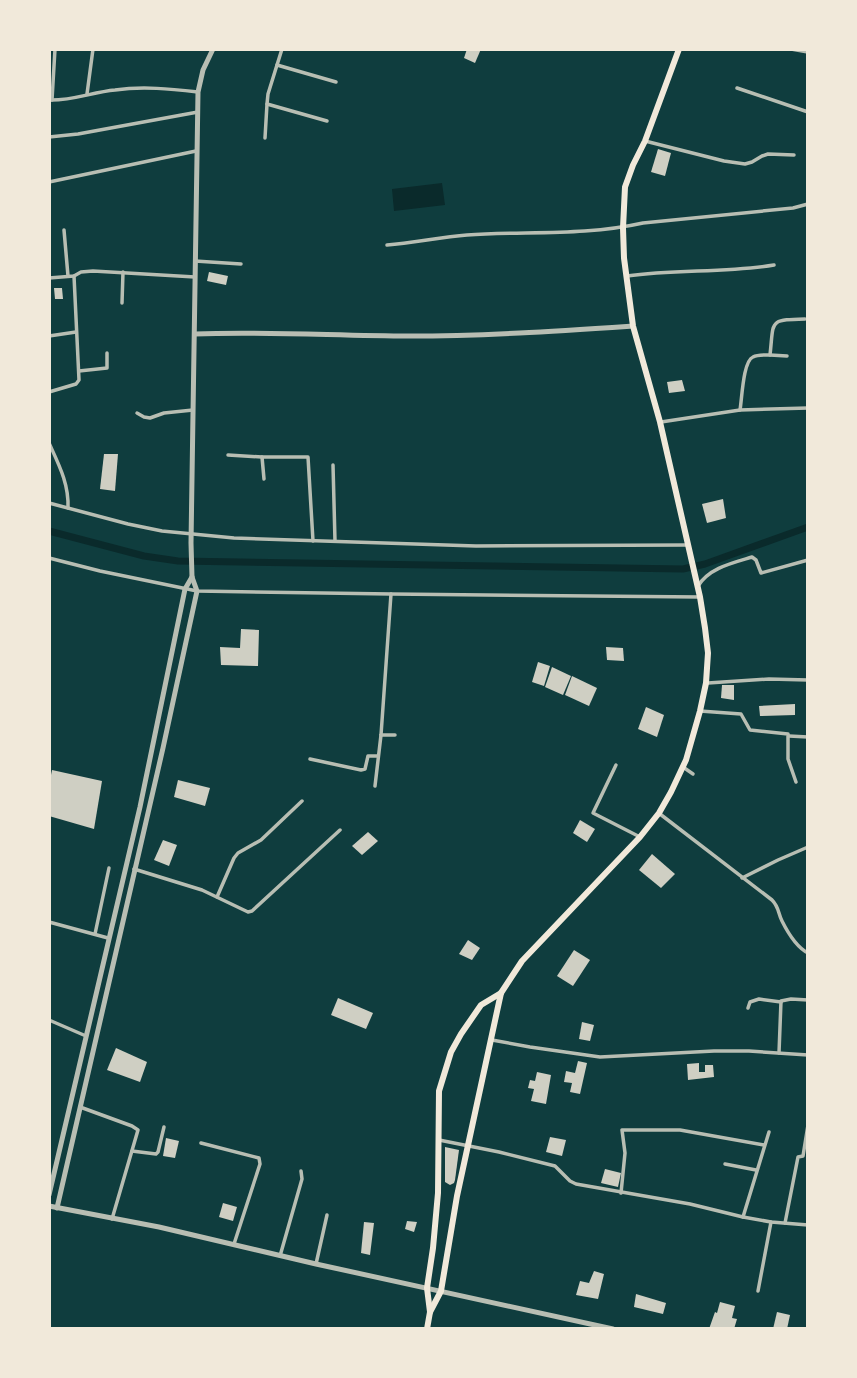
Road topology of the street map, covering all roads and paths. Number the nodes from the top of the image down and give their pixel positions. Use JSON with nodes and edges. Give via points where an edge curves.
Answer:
{"nodes":[{"id":1,"x":55,"y":49,"type":"edge"},
{"id":2,"x":93,"y":49,"type":"edge"},
{"id":3,"x":213,"y":49,"type":"edge"},
{"id":4,"x":282,"y":49,"type":"edge"},
{"id":5,"x":679,"y":49,"type":"edge"},
{"id":6,"x":792,"y":49,"type":"edge"},
{"id":7,"x":808,"y":52,"type":"edge"},
{"id":8,"x":277,"y":65,"type":"junction"},
{"id":9,"x":335,"y":82,"type":"dead end"},
{"id":10,"x":737,"y":88,"type":"dead end"},
{"id":11,"x":198,"y":92,"type":"junction"},
{"id":12,"x":87,"y":94,"type":"junction"},
{"id":13,"x":50,"y":100,"type":"edge"},
{"id":14,"x":267,"y":104,"type":"junction"},
{"id":15,"x":198,"y":112,"type":"junction"},
{"id":16,"x":808,"y":112,"type":"edge"},
{"id":17,"x":327,"y":121,"type":"dead end"},
{"id":18,"x":49,"y":137,"type":"edge"},
{"id":19,"x":265,"y":138,"type":"dead end"},
{"id":20,"x":645,"y":141,"type":"junction"},
{"id":21,"x":198,"y":150,"type":"junction"},
{"id":22,"x":794,"y":155,"type":"dead end"},
{"id":23,"x":49,"y":180,"type":"edge"},
{"id":24,"x":808,"y":204,"type":"edge"},
{"id":25,"x":623,"y":228,"type":"junction"},
{"id":26,"x":64,"y":230,"type":"dead end"},
{"id":27,"x":387,"y":244,"type":"dead end"},
{"id":28,"x":195,"y":261,"type":"junction"},
{"id":29,"x":241,"y":264,"type":"dead end"},
{"id":30,"x":774,"y":265,"type":"dead end"},
{"id":31,"x":123,"y":272,"type":"junction"},
{"id":32,"x":68,"y":276,"type":"junction"},
{"id":33,"x":74,"y":276,"type":"junction"},
{"id":34,"x":627,"y":276,"type":"junction"},
{"id":35,"x":195,"y":277,"type":"junction"},
{"id":36,"x":49,"y":278,"type":"edge"},
{"id":37,"x":122,"y":303,"type":"dead end"},
{"id":38,"x":805,"y":319,"type":"dead end"},
{"id":39,"x":633,"y":326,"type":"junction"},
{"id":40,"x":76,"y":332,"type":"junction"},
{"id":41,"x":195,"y":334,"type":"junction"},
{"id":42,"x":49,"y":336,"type":"edge"},
{"id":43,"x":107,"y":354,"type":"dead end"},
{"id":44,"x":770,"y":355,"type":"junction"},
{"id":45,"x":787,"y":356,"type":"dead end"},
{"id":46,"x":79,"y":371,"type":"junction"},
{"id":47,"x":49,"y":392,"type":"edge"},
{"id":48,"x":808,"y":408,"type":"edge"},
{"id":49,"x":193,"y":410,"type":"junction"},
{"id":50,"x":740,"y":410,"type":"junction"},
{"id":51,"x":137,"y":414,"type":"dead end"},
{"id":52,"x":660,"y":422,"type":"junction"},
{"id":53,"x":49,"y":443,"type":"edge"},
{"id":54,"x":228,"y":455,"type":"dead end"},
{"id":55,"x":262,"y":457,"type":"junction"},
{"id":56,"x":333,"y":464,"type":"dead end"},
{"id":57,"x":264,"y":480,"type":"dead end"},
{"id":58,"x":49,"y":503,"type":"edge"},
{"id":59,"x":68,"y":508,"type":"junction"},
{"id":60,"x":191,"y":535,"type":"junction"},
{"id":61,"x":313,"y":541,"type":"junction"},
{"id":62,"x":335,"y":541,"type":"junction"},
{"id":63,"x":688,"y":545,"type":"junction"},
{"id":64,"x":49,"y":558,"type":"edge"},
{"id":65,"x":808,"y":560,"type":"edge"},
{"id":66,"x":192,"y":577,"type":"junction"},
{"id":67,"x":698,"y":587,"type":"junction"},
{"id":68,"x":185,"y":589,"type":"junction"},
{"id":69,"x":197,"y":590,"type":"junction"},
{"id":70,"x":391,"y":594,"type":"junction"},
{"id":71,"x":700,"y":597,"type":"junction"},
{"id":72,"x":808,"y":680,"type":"edge"},
{"id":73,"x":706,"y":683,"type":"junction"},
{"id":74,"x":700,"y":711,"type":"junction"},
{"id":75,"x":381,"y":735,"type":"junction"},
{"id":76,"x":395,"y":735,"type":"dead end"},
{"id":77,"x":789,"y":736,"type":"junction"},
{"id":78,"x":808,"y":737,"type":"edge"},
{"id":79,"x":378,"y":756,"type":"junction"},
{"id":80,"x":310,"y":760,"type":"dead end"},
{"id":81,"x":616,"y":765,"type":"dead end"},
{"id":82,"x":683,"y":767,"type":"junction"},
{"id":83,"x":693,"y":774,"type":"dead end"},
{"id":84,"x":796,"y":782,"type":"dead end"},
{"id":85,"x":375,"y":786,"type":"dead end"},
{"id":86,"x":302,"y":801,"type":"dead end"},
{"id":87,"x":659,"y":813,"type":"junction"},
{"id":88,"x":340,"y":830,"type":"dead end"},
{"id":89,"x":640,"y":837,"type":"junction"},
{"id":90,"x":808,"y":847,"type":"edge"},
{"id":91,"x":109,"y":868,"type":"dead end"},
{"id":92,"x":134,"y":869,"type":"junction"},
{"id":93,"x":742,"y":878,"type":"junction"},
{"id":94,"x":216,"y":897,"type":"junction"},
{"id":95,"x":49,"y":922,"type":"edge"},
{"id":96,"x":94,"y":934,"type":"junction"},
{"id":97,"x":108,"y":938,"type":"junction"},
{"id":98,"x":808,"y":953,"type":"edge"},
{"id":99,"x":501,"y":993,"type":"junction"},
{"id":100,"x":808,"y":1000,"type":"edge"},
{"id":101,"x":781,"y":1002,"type":"junction"},
{"id":102,"x":481,"y":1005,"type":"junction"},
{"id":103,"x":748,"y":1008,"type":"dead end"},
{"id":104,"x":497,"y":1014,"type":"junction"},
{"id":105,"x":49,"y":1020,"type":"edge"},
{"id":106,"x":86,"y":1036,"type":"junction"},
{"id":107,"x":490,"y":1039,"type":"junction"},
{"id":108,"x":779,"y":1053,"type":"junction"},
{"id":109,"x":808,"y":1055,"type":"edge"},
{"id":110,"x":80,"y":1107,"type":"junction"},
{"id":111,"x":808,"y":1125,"type":"edge"},
{"id":112,"x":164,"y":1127,"type":"dead end"},
{"id":113,"x":769,"y":1132,"type":"dead end"},
{"id":114,"x":439,"y":1140,"type":"junction"},
{"id":115,"x":201,"y":1143,"type":"dead end"},
{"id":116,"x":764,"y":1145,"type":"junction"},
{"id":117,"x":468,"y":1146,"type":"junction"},
{"id":118,"x":132,"y":1151,"type":"junction"},
{"id":119,"x":725,"y":1164,"type":"dead end"},
{"id":120,"x":756,"y":1170,"type":"junction"},
{"id":121,"x":301,"y":1171,"type":"dead end"},
{"id":122,"x":621,"y":1193,"type":"junction"},
{"id":123,"x":49,"y":1195,"type":"edge"},
{"id":124,"x":49,"y":1206,"type":"edge"},
{"id":125,"x":57,"y":1208,"type":"junction"},
{"id":126,"x":327,"y":1215,"type":"dead end"},
{"id":127,"x":743,"y":1217,"type":"junction"},
{"id":128,"x":112,"y":1219,"type":"junction"},
{"id":129,"x":771,"y":1222,"type":"junction"},
{"id":130,"x":785,"y":1223,"type":"junction"},
{"id":131,"x":808,"y":1225,"type":"edge"},
{"id":132,"x":234,"y":1244,"type":"junction"},
{"id":133,"x":280,"y":1256,"type":"junction"},
{"id":134,"x":316,"y":1264,"type":"junction"},
{"id":135,"x":427,"y":1288,"type":"junction"},
{"id":136,"x":441,"y":1291,"type":"junction"},
{"id":137,"x":758,"y":1291,"type":"dead end"},
{"id":138,"x":430,"y":1311,"type":"junction"},
{"id":139,"x":427,"y":1328,"type":"edge"},
{"id":140,"x":613,"y":1329,"type":"edge"}],
"edges":[{"from":1,"to":13,"type":"street"},
{"from":2,"to":12,"type":"street"},
{"from":3,"to":11,"type":"street"},
{"from":4,"to":8,"type":"street"},
{"from":5,"to":20,"type":"highway"},
{"from":6,"to":7,"type":"street"},
{"from":8,"to":9,"type":"street"},
{"from":8,"to":14,"type":"street"},
{"from":10,"to":16,"type":"street"},
{"from":11,"to":12,"type":"street","via":[[148,88]]},
{"from":11,"to":15,"type":"street"},
{"from":12,"to":13,"type":"street"},
{"from":14,"to":17,"type":"street"},
{"from":14,"to":19,"type":"street"},
{"from":15,"to":18,"type":"street"},
{"from":15,"to":21,"type":"street"},
{"from":20,"to":22,"type":"street","via":[[745,164],[768,155]]},
{"from":20,"to":25,"type":"highway","via":[[625,187]]},
{"from":21,"to":23,"type":"street"},
{"from":21,"to":28,"type":"street"},
{"from":24,"to":25,"type":"street"},
{"from":25,"to":27,"type":"street","via":[[467,235]]},
{"from":25,"to":34,"type":"highway"},
{"from":26,"to":32,"type":"street"},
{"from":28,"to":29,"type":"street"},
{"from":28,"to":35,"type":"street"},
{"from":30,"to":34,"type":"street"},
{"from":31,"to":33,"type":"street","via":[[86,271]]},
{"from":31,"to":35,"type":"street"},
{"from":31,"to":37,"type":"street"},
{"from":32,"to":33,"type":"street"},
{"from":32,"to":36,"type":"street"},
{"from":33,"to":40,"type":"street"},
{"from":34,"to":39,"type":"highway"},
{"from":35,"to":41,"type":"street"},
{"from":38,"to":44,"type":"street","via":[[777,321]]},
{"from":39,"to":41,"type":"street","via":[[413,336]]},
{"from":39,"to":52,"type":"highway"},
{"from":40,"to":42,"type":"street"},
{"from":40,"to":46,"type":"street"},
{"from":41,"to":49,"type":"street"},
{"from":43,"to":46,"type":"street","via":[[107,368]]},
{"from":44,"to":45,"type":"street"},
{"from":44,"to":50,"type":"street","via":[[749,360]]},
{"from":46,"to":47,"type":"street","via":[[76,384]]},
{"from":48,"to":50,"type":"street"},
{"from":49,"to":51,"type":"street","via":[[150,418]]},
{"from":49,"to":60,"type":"street"},
{"from":50,"to":52,"type":"street"},
{"from":52,"to":63,"type":"highway"},
{"from":53,"to":59,"type":"street","via":[[64,476]]},
{"from":54,"to":55,"type":"street"},
{"from":55,"to":57,"type":"street"},
{"from":55,"to":61,"type":"street","via":[[309,458]]},
{"from":56,"to":62,"type":"street"},
{"from":58,"to":59,"type":"street"},
{"from":59,"to":60,"type":"street"},
{"from":60,"to":61,"type":"street"},
{"from":60,"to":66,"type":"street"},
{"from":61,"to":62,"type":"street"},
{"from":62,"to":63,"type":"street"},
{"from":63,"to":67,"type":"highway"},
{"from":64,"to":68,"type":"street"},
{"from":65,"to":67,"type":"street","via":[[761,573],[752,557],[712,572]]},
{"from":66,"to":68,"type":"street"},
{"from":66,"to":69,"type":"street"},
{"from":67,"to":71,"type":"highway"},
{"from":68,"to":69,"type":"street"},
{"from":68,"to":97,"type":"street"},
{"from":69,"to":70,"type":"street"},
{"from":69,"to":92,"type":"street"},
{"from":70,"to":71,"type":"street"},
{"from":70,"to":75,"type":"street"},
{"from":71,"to":73,"type":"highway","via":[[708,653]]},
{"from":72,"to":73,"type":"street"},
{"from":73,"to":74,"type":"highway"},
{"from":74,"to":77,"type":"street","via":[[741,713],[750,730]]},
{"from":74,"to":82,"type":"highway"},
{"from":75,"to":76,"type":"street"},
{"from":75,"to":79,"type":"street"},
{"from":77,"to":78,"type":"street"},
{"from":77,"to":84,"type":"street","via":[[788,759]]},
{"from":79,"to":80,"type":"street","via":[[369,756],[361,770]]},
{"from":79,"to":85,"type":"street"},
{"from":81,"to":89,"type":"street","via":[[593,813]]},
{"from":82,"to":83,"type":"street"},
{"from":82,"to":87,"type":"highway"},
{"from":86,"to":94,"type":"street","via":[[261,840],[238,853]]},
{"from":87,"to":89,"type":"highway"},
{"from":87,"to":93,"type":"street"},
{"from":88,"to":94,"type":"street","via":[[252,911]]},
{"from":89,"to":99,"type":"highway","via":[[522,961]]},
{"from":90,"to":93,"type":"street"},
{"from":91,"to":96,"type":"street"},
{"from":92,"to":94,"type":"street"},
{"from":92,"to":110,"type":"street"},
{"from":93,"to":98,"type":"street","via":[[776,904],[798,946]]},
{"from":95,"to":96,"type":"street"},
{"from":96,"to":97,"type":"street"},
{"from":97,"to":106,"type":"street"},
{"from":99,"to":102,"type":"highway"},
{"from":99,"to":104,"type":"highway"},
{"from":100,"to":101,"type":"street"},
{"from":101,"to":103,"type":"street","via":[[757,1000]]},
{"from":101,"to":108,"type":"street"},
{"from":102,"to":104,"type":"highway"},
{"from":102,"to":114,"type":"highway","via":[[451,1052],[439,1091]]},
{"from":104,"to":107,"type":"highway"},
{"from":105,"to":106,"type":"street"},
{"from":106,"to":123,"type":"street"},
{"from":107,"to":108,"type":"street","via":[[600,1057]]},
{"from":107,"to":117,"type":"highway"},
{"from":108,"to":109,"type":"street"},
{"from":110,"to":118,"type":"street","via":[[136,1128]]},
{"from":110,"to":125,"type":"street"},
{"from":111,"to":130,"type":"street"},
{"from":112,"to":118,"type":"street","via":[[157,1154]]},
{"from":113,"to":116,"type":"street"},
{"from":114,"to":117,"type":"street"},
{"from":114,"to":135,"type":"highway"},
{"from":115,"to":132,"type":"street","via":[[260,1158]]},
{"from":116,"to":120,"type":"street"},
{"from":116,"to":122,"type":"street","via":[[680,1129],[622,1130]]},
{"from":117,"to":122,"type":"street","via":[[555,1166],[573,1183]]},
{"from":117,"to":136,"type":"highway"},
{"from":118,"to":128,"type":"street"},
{"from":119,"to":120,"type":"street"},
{"from":120,"to":127,"type":"street"},
{"from":121,"to":133,"type":"street"},
{"from":122,"to":127,"type":"street"},
{"from":124,"to":125,"type":"street"},
{"from":125,"to":128,"type":"street"},
{"from":126,"to":134,"type":"street"},
{"from":127,"to":129,"type":"street"},
{"from":128,"to":132,"type":"street"},
{"from":129,"to":130,"type":"street"},
{"from":129,"to":137,"type":"street"},
{"from":130,"to":131,"type":"street"},
{"from":132,"to":133,"type":"street"},
{"from":133,"to":134,"type":"street"},
{"from":134,"to":135,"type":"street"},
{"from":135,"to":136,"type":"street"},
{"from":135,"to":138,"type":"highway"},
{"from":136,"to":138,"type":"highway"},
{"from":136,"to":140,"type":"street"},
{"from":138,"to":139,"type":"highway"}]}
